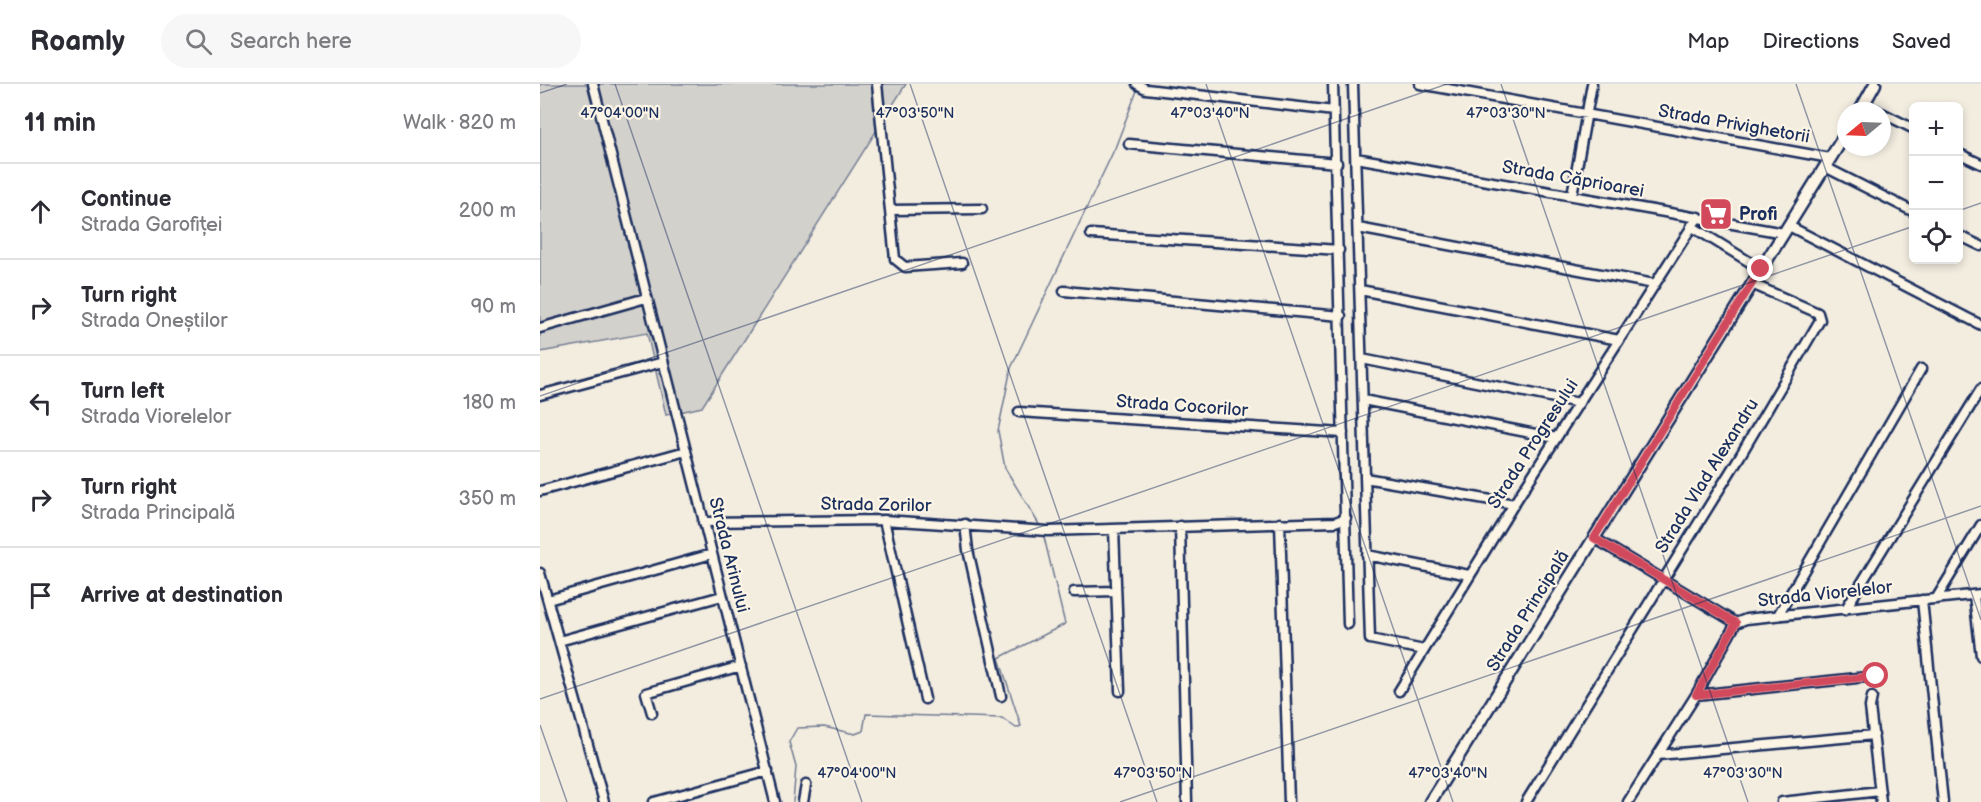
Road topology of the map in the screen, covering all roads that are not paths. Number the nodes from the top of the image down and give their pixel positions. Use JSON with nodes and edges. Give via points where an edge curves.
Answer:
{"nodes":[{"id":1,"x":593,"y":84,"type":"edge"},
{"id":2,"x":877,"y":84,"type":"edge"},
{"id":3,"x":1333,"y":84,"type":"edge"},
{"id":4,"x":1353,"y":84,"type":"edge"},
{"id":5,"x":1420,"y":84,"type":"edge"},
{"id":6,"x":1592,"y":84,"type":"edge"},
{"id":7,"x":1872,"y":84,"type":"edge"},
{"id":8,"x":1141,"y":87,"type":"edge"},
{"id":9,"x":1864,"y":102,"type":"edge"},
{"id":10,"x":1334,"y":111,"type":"junction"},
{"id":11,"x":1585,"y":114,"type":"junction"},
{"id":12,"x":1891,"y":118,"type":"edge"},
{"id":13,"x":1909,"y":126,"type":"edge"},
{"id":14,"x":1129,"y":144,"type":"dead end"},
{"id":15,"x":1837,"y":147,"type":"edge"},
{"id":16,"x":1963,"y":155,"type":"edge"},
{"id":17,"x":1356,"y":158,"type":"junction"},
{"id":18,"x":1337,"y":163,"type":"junction"},
{"id":19,"x":1827,"y":163,"type":"junction"},
{"id":20,"x":1981,"y":164,"type":"edge"},
{"id":21,"x":1572,"y":195,"type":"junction"},
{"id":22,"x":982,"y":209,"type":"dead end"},
{"id":23,"x":890,"y":210,"type":"junction"},
{"id":24,"x":1910,"y":210,"type":"edge"},
{"id":25,"x":1698,"y":217,"type":"junction"},
{"id":26,"x":1691,"y":226,"type":"junction"},
{"id":27,"x":1358,"y":228,"type":"junction"},
{"id":28,"x":1786,"y":230,"type":"junction"},
{"id":29,"x":1091,"y":234,"type":"dead end"},
{"id":30,"x":1963,"y":237,"type":"edge"},
{"id":31,"x":1981,"y":246,"type":"edge"},
{"id":32,"x":1339,"y":250,"type":"junction"},
{"id":33,"x":962,"y":263,"type":"dead end"},
{"id":34,"x":1761,"y":269,"type":"junction"},
{"id":35,"x":1654,"y":284,"type":"junction"},
{"id":36,"x":1752,"y":284,"type":"junction"},
{"id":37,"x":1360,"y":290,"type":"junction"},
{"id":38,"x":1064,"y":291,"type":"dead end"},
{"id":39,"x":646,"y":298,"type":"junction"},
{"id":40,"x":1341,"y":316,"type":"junction"},
{"id":41,"x":1981,"y":325,"type":"edge"},
{"id":42,"x":540,"y":328,"type":"edge"},
{"id":43,"x":1619,"y":340,"type":"junction"},
{"id":44,"x":1362,"y":360,"type":"junction"},
{"id":45,"x":663,"y":362,"type":"junction"},
{"id":46,"x":1921,"y":369,"type":"dead end"},
{"id":47,"x":1981,"y":389,"type":"edge"},
{"id":48,"x":540,"y":395,"type":"edge"},
{"id":49,"x":1363,"y":400,"type":"junction"},
{"id":50,"x":1579,"y":403,"type":"junction"},
{"id":51,"x":1019,"y":412,"type":"dead end"},
{"id":52,"x":1343,"y":433,"type":"junction"},
{"id":53,"x":1556,"y":438,"type":"junction"},
{"id":54,"x":686,"y":451,"type":"junction"},
{"id":55,"x":1365,"y":478,"type":"junction"},
{"id":56,"x":540,"y":491,"type":"edge"},
{"id":57,"x":1514,"y":504,"type":"junction"},
{"id":58,"x":1346,"y":518,"type":"junction"},
{"id":59,"x":884,"y":520,"type":"junction"},
{"id":60,"x":703,"y":522,"type":"junction"},
{"id":61,"x":1280,"y":523,"type":"junction"},
{"id":62,"x":966,"y":524,"type":"junction"},
{"id":63,"x":1981,"y":525,"type":"edge"},
{"id":64,"x":1180,"y":526,"type":"junction"},
{"id":65,"x":1114,"y":529,"type":"junction"},
{"id":66,"x":1594,"y":538,"type":"junction"},
{"id":67,"x":712,"y":554,"type":"junction"},
{"id":68,"x":1368,"y":555,"type":"junction"},
{"id":69,"x":540,"y":573,"type":"edge"},
{"id":70,"x":1469,"y":574,"type":"junction"},
{"id":71,"x":1662,"y":580,"type":"junction"},
{"id":72,"x":1116,"y":591,"type":"junction"},
{"id":73,"x":1074,"y":592,"type":"dead end"},
{"id":74,"x":1978,"y":595,"type":"edge"},
{"id":75,"x":722,"y":596,"type":"junction"},
{"id":76,"x":1936,"y":599,"type":"junction"},
{"id":77,"x":548,"y":600,"type":"junction"},
{"id":78,"x":1922,"y":600,"type":"junction"},
{"id":79,"x":1845,"y":609,"type":"junction"},
{"id":80,"x":1778,"y":615,"type":"junction"},
{"id":81,"x":1736,"y":623,"type":"junction"},
{"id":82,"x":1348,"y":624,"type":"dead end"},
{"id":83,"x":559,"y":641,"type":"junction"},
{"id":84,"x":1424,"y":650,"type":"junction"},
{"id":85,"x":1981,"y":656,"type":"edge"},
{"id":86,"x":741,"y":666,"type":"junction"},
{"id":87,"x":1876,"y":676,"type":"dead end"},
{"id":88,"x":1120,"y":691,"type":"dead end"},
{"id":89,"x":1399,"y":691,"type":"dead end"},
{"id":90,"x":1696,"y":695,"type":"junction"},
{"id":91,"x":1000,"y":696,"type":"dead end"},
{"id":92,"x":1872,"y":697,"type":"dead end"},
{"id":93,"x":925,"y":699,"type":"dead end"},
{"id":94,"x":652,"y":713,"type":"dead end"},
{"id":95,"x":1874,"y":735,"type":"junction"},
{"id":96,"x":1658,"y":755,"type":"junction"},
{"id":97,"x":768,"y":771,"type":"junction"},
{"id":98,"x":806,"y":785,"type":"dead end"},
{"id":99,"x":1880,"y":791,"type":"junction"},
{"id":100,"x":604,"y":802,"type":"edge"},
{"id":101,"x":654,"y":802,"type":"edge"},
{"id":102,"x":775,"y":802,"type":"edge"},
{"id":103,"x":803,"y":802,"type":"edge"},
{"id":104,"x":1187,"y":802,"type":"edge"},
{"id":105,"x":1289,"y":802,"type":"edge"},
{"id":106,"x":1430,"y":802,"type":"edge"},
{"id":107,"x":1526,"y":802,"type":"edge"},
{"id":108,"x":1628,"y":802,"type":"edge"},
{"id":109,"x":1782,"y":802,"type":"edge"},
{"id":110,"x":1881,"y":802,"type":"edge"},
{"id":111,"x":1943,"y":802,"type":"edge"}],
"edges":[{"from":1,"to":39,"type":"street","name":"Strada Arinului"},
{"from":2,"to":23,"type":"street"},
{"from":3,"to":10,"type":"street"},
{"from":4,"to":17,"type":"street"},
{"from":5,"to":11,"type":"street","name":"Strada Privighetorii"},
{"from":6,"to":11,"type":"street"},
{"from":7,"to":9,"type":"main road"},
{"from":8,"to":10,"type":"street"},
{"from":10,"to":18,"type":"street"},
{"from":11,"to":19,"type":"street","name":"Strada Privighetorii"},
{"from":11,"to":21,"type":"street"},
{"from":12,"to":13,"type":"street"},
{"from":14,"to":18,"type":"street"},
{"from":15,"to":19,"type":"main road","name":"Strada Principală"},
{"from":16,"to":20,"type":"street"},
{"from":17,"to":21,"type":"street","name":"Strada Căprioarei"},
{"from":17,"to":27,"type":"street"},
{"from":18,"to":32,"type":"street"},
{"from":19,"to":24,"type":"street","name":"Strada Privighetorii"},
{"from":19,"to":28,"type":"main road","name":"Strada Principală"},
{"from":21,"to":25,"type":"street","name":"Strada Căprioarei"},
{"from":22,"to":23,"type":"street"},
{"from":23,"to":33,"type":"street","via":[[895,259],[902,265]]},
{"from":25,"to":26,"type":"street","name":"Strada Progresului"},
{"from":25,"to":28,"type":"street","name":"Strada Căprioarei"},
{"from":26,"to":34,"type":"street"},
{"from":26,"to":35,"type":"street","name":"Strada Progresului"},
{"from":27,"to":35,"type":"street"},
{"from":27,"to":37,"type":"street"},
{"from":28,"to":34,"type":"main road","name":"Strada Principală"},
{"from":28,"to":41,"type":"street","name":"Strada Căprioarei"},
{"from":29,"to":32,"type":"street"},
{"from":30,"to":31,"type":"street"},
{"from":32,"to":40,"type":"street"},
{"from":34,"to":36,"type":"main road","name":"Strada Principală"},
{"from":35,"to":43,"type":"street","name":"Strada Progresului"},
{"from":36,"to":66,"type":"main road","name":"Strada Principală"},
{"from":36,"to":71,"type":"street","name":"Strada Vlad Alexandru","via":[[1818,313],[1820,320]]},
{"from":37,"to":43,"type":"street"},
{"from":37,"to":44,"type":"street"},
{"from":38,"to":40,"type":"street"},
{"from":39,"to":42,"type":"street"},
{"from":39,"to":45,"type":"street","name":"Strada Arinului"},
{"from":40,"to":52,"type":"street"},
{"from":43,"to":50,"type":"street","name":"Strada Progresului"},
{"from":44,"to":49,"type":"street"},
{"from":44,"to":50,"type":"street"},
{"from":45,"to":48,"type":"street"},
{"from":45,"to":54,"type":"street","name":"Strada Arinului"},
{"from":46,"to":80,"type":"street"},
{"from":47,"to":79,"type":"street"},
{"from":49,"to":53,"type":"street"},
{"from":49,"to":55,"type":"street"},
{"from":50,"to":53,"type":"street","name":"Strada Progresului"},
{"from":51,"to":52,"type":"street","name":"Strada Cocorilor"},
{"from":52,"to":58,"type":"street"},
{"from":53,"to":57,"type":"street","name":"Strada Progresului"},
{"from":54,"to":56,"type":"street"},
{"from":54,"to":60,"type":"street","name":"Strada Arinului"},
{"from":55,"to":57,"type":"street"},
{"from":55,"to":68,"type":"street"},
{"from":57,"to":70,"type":"street","name":"Strada Progresului"},
{"from":58,"to":61,"type":"street","name":"Strada Zorilor","via":[[1335,522]]},
{"from":58,"to":82,"type":"street"},
{"from":59,"to":60,"type":"street","name":"Strada Zorilor"},
{"from":59,"to":62,"type":"street","name":"Strada Zorilor"},
{"from":59,"to":93,"type":"street"},
{"from":60,"to":67,"type":"street","name":"Strada Arinului"},
{"from":61,"to":64,"type":"street","name":"Strada Zorilor"},
{"from":61,"to":105,"type":"street"},
{"from":62,"to":65,"type":"street","name":"Strada Zorilor","via":[[1048,531]]},
{"from":62,"to":91,"type":"street","via":[[968,550]]},
{"from":63,"to":76,"type":"street"},
{"from":64,"to":65,"type":"street","name":"Strada Zorilor"},
{"from":64,"to":104,"type":"street"},
{"from":65,"to":72,"type":"street"},
{"from":66,"to":71,"type":"street","name":"Strada Viorelelor"},
{"from":66,"to":106,"type":"main road","name":"Strada Principală"},
{"from":67,"to":75,"type":"street","name":"Strada Arinului"},
{"from":67,"to":77,"type":"street"},
{"from":68,"to":70,"type":"street"},
{"from":68,"to":84,"type":"street","via":[[1370,639]]},
{"from":69,"to":77,"type":"street"},
{"from":70,"to":84,"type":"street","name":"Strada Progresului"},
{"from":71,"to":81,"type":"street","name":"Strada Viorelelor"},
{"from":71,"to":107,"type":"street","name":"Strada Vlad Alexandru"},
{"from":72,"to":73,"type":"street"},
{"from":72,"to":88,"type":"street"},
{"from":74,"to":76,"type":"street","name":"Strada Viorelelor"},
{"from":74,"to":85,"type":"street"},
{"from":75,"to":83,"type":"street"},
{"from":75,"to":86,"type":"street","name":"Strada Arinului"},
{"from":76,"to":78,"type":"street","name":"Strada Viorelelor"},
{"from":77,"to":83,"type":"street"},
{"from":78,"to":79,"type":"street","name":"Strada Viorelelor"},
{"from":78,"to":111,"type":"street"},
{"from":79,"to":80,"type":"street","name":"Strada Viorelelor"},
{"from":80,"to":81,"type":"street","name":"Strada Viorelelor"},
{"from":81,"to":90,"type":"street"},
{"from":83,"to":100,"type":"street"},
{"from":84,"to":89,"type":"street","name":"Strada Progresului"},
{"from":86,"to":94,"type":"street","via":[[646,693]]},
{"from":86,"to":97,"type":"street","name":"Strada Arinului"},
{"from":87,"to":90,"type":"street"},
{"from":90,"to":96,"type":"street"},
{"from":92,"to":95,"type":"street"},
{"from":95,"to":96,"type":"street"},
{"from":95,"to":99,"type":"street"},
{"from":96,"to":108,"type":"street"},
{"from":97,"to":101,"type":"street"},
{"from":97,"to":102,"type":"street","name":"Strada Arinului"},
{"from":98,"to":103,"type":"street"},
{"from":99,"to":109,"type":"street"},
{"from":99,"to":110,"type":"street"}]}
